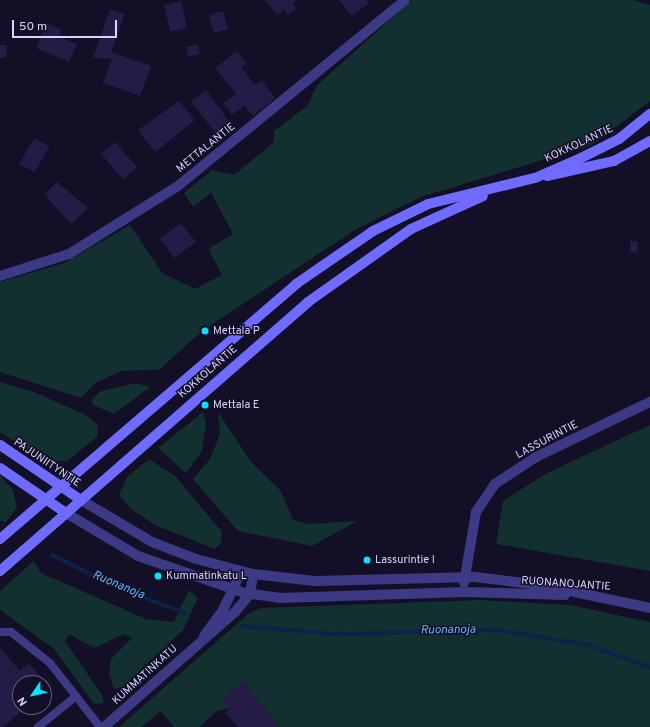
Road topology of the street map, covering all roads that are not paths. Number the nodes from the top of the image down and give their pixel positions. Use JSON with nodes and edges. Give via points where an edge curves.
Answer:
{"nodes":[{"id":1,"x":405,"y":0,"type":"edge"},
{"id":2,"x":650,"y":114,"type":"edge"},
{"id":3,"x":650,"y":141,"type":"edge"},
{"id":4,"x":535,"y":178,"type":"junction"},
{"id":5,"x":513,"y":184,"type":"junction"},
{"id":6,"x":0,"y":276,"type":"edge"},
{"id":7,"x":650,"y":402,"type":"edge"},
{"id":8,"x":0,"y":445,"type":"edge"},
{"id":9,"x":0,"y":468,"type":"edge"},
{"id":10,"x":60,"y":485,"type":"junction"},
{"id":11,"x":44,"y":499,"type":"junction"},
{"id":12,"x":81,"y":500,"type":"junction"},
{"id":13,"x":66,"y":513,"type":"junction"},
{"id":14,"x":0,"y":539,"type":"edge"},
{"id":15,"x":0,"y":571,"type":"edge"},
{"id":16,"x":241,"y":572,"type":"junction"},
{"id":17,"x":253,"y":574,"type":"junction"},
{"id":18,"x":465,"y":576,"type":"junction"},
{"id":19,"x":234,"y":590,"type":"junction"},
{"id":20,"x":464,"y":592,"type":"junction"},
{"id":21,"x":250,"y":594,"type":"junction"},
{"id":22,"x":620,"y":600,"type":"junction"},
{"id":23,"x":650,"y":608,"type":"edge"},
{"id":24,"x":0,"y":632,"type":"edge"},
{"id":25,"x":201,"y":641,"type":"junction"},
{"id":26,"x":76,"y":696,"type":"junction"},
{"id":27,"x":38,"y":727,"type":"edge"},
{"id":28,"x":100,"y":727,"type":"edge"},
{"id":29,"x":104,"y":727,"type":"edge"}],
"edges":[{"from":1,"to":6,"type":"street","name":"METTALANTIE","via":[[178,186],[69,254]]},
{"from":2,"to":4,"type":"main road","name":"KOKKOLANTIE","via":[[619,139]]},
{"from":3,"to":4,"type":"main road","name":"KOKKOLANTIE","via":[[614,161],[581,172]]},
{"from":4,"to":5,"type":"main road","name":"KOKKOLANTIE"},
{"from":5,"to":10,"type":"main road","name":"KOKKOLANTIE","via":[[422,207],[373,231],[342,251],[296,284]]},
{"from":5,"to":12,"type":"main road","name":"KOKKOLANTIE","via":[[411,229],[308,302]]},
{"from":7,"to":18,"type":"street","name":"LASSURINTIE","via":[[536,457],[495,484],[476,512]]},
{"from":8,"to":10,"type":"main road","name":"PAJUNIITYNTIE"},
{"from":9,"to":11,"type":"main road"},
{"from":10,"to":11,"type":"main road","name":"KOKKOLANTIE"},
{"from":10,"to":12,"type":"main road","name":"PAJUNIITYNTIE"},
{"from":11,"to":13,"type":"main road"},
{"from":11,"to":14,"type":"main road","name":"KOKKOLANTIE"},
{"from":12,"to":13,"type":"main road","name":"KOKKOLANTIE"},
{"from":12,"to":16,"type":"street","name":"RUONANOJANTIE","via":[[152,542]]},
{"from":13,"to":15,"type":"main road","name":"KOKKOLANTIE"},
{"from":13,"to":19,"type":"street","name":"RUONANOJANTIE","via":[[138,556]]},
{"from":16,"to":17,"type":"street","name":"RUONANOJANTIE"},
{"from":16,"to":19,"type":"street","name":"KUMMATINKATU"},
{"from":17,"to":18,"type":"street","name":"RUONANOJANTIE","via":[[315,581]]},
{"from":17,"to":21,"type":"street"},
{"from":18,"to":20,"type":"street","name":"LASSURINTIE"},
{"from":18,"to":22,"type":"street","name":"RUONANOJANTIE","via":[[541,585]]},
{"from":19,"to":21,"type":"street","name":"RUONANOJANTIE"},
{"from":19,"to":25,"type":"street","name":"KUMMATINKATU"},
{"from":20,"to":21,"type":"street","name":"RUONANOJANTIE","via":[[320,598]]},
{"from":20,"to":22,"type":"street","name":"RUONANOJANTIE"},
{"from":21,"to":25,"type":"street","name":"KUMMATINKATU","via":[[217,630]]},
{"from":22,"to":23,"type":"street"},
{"from":24,"to":26,"type":"lane","via":[[11,632],[50,663]]},
{"from":25,"to":29,"type":"street","name":"KUMMATINKATU"},
{"from":26,"to":27,"type":"lane"},
{"from":26,"to":28,"type":"lane"}]}
